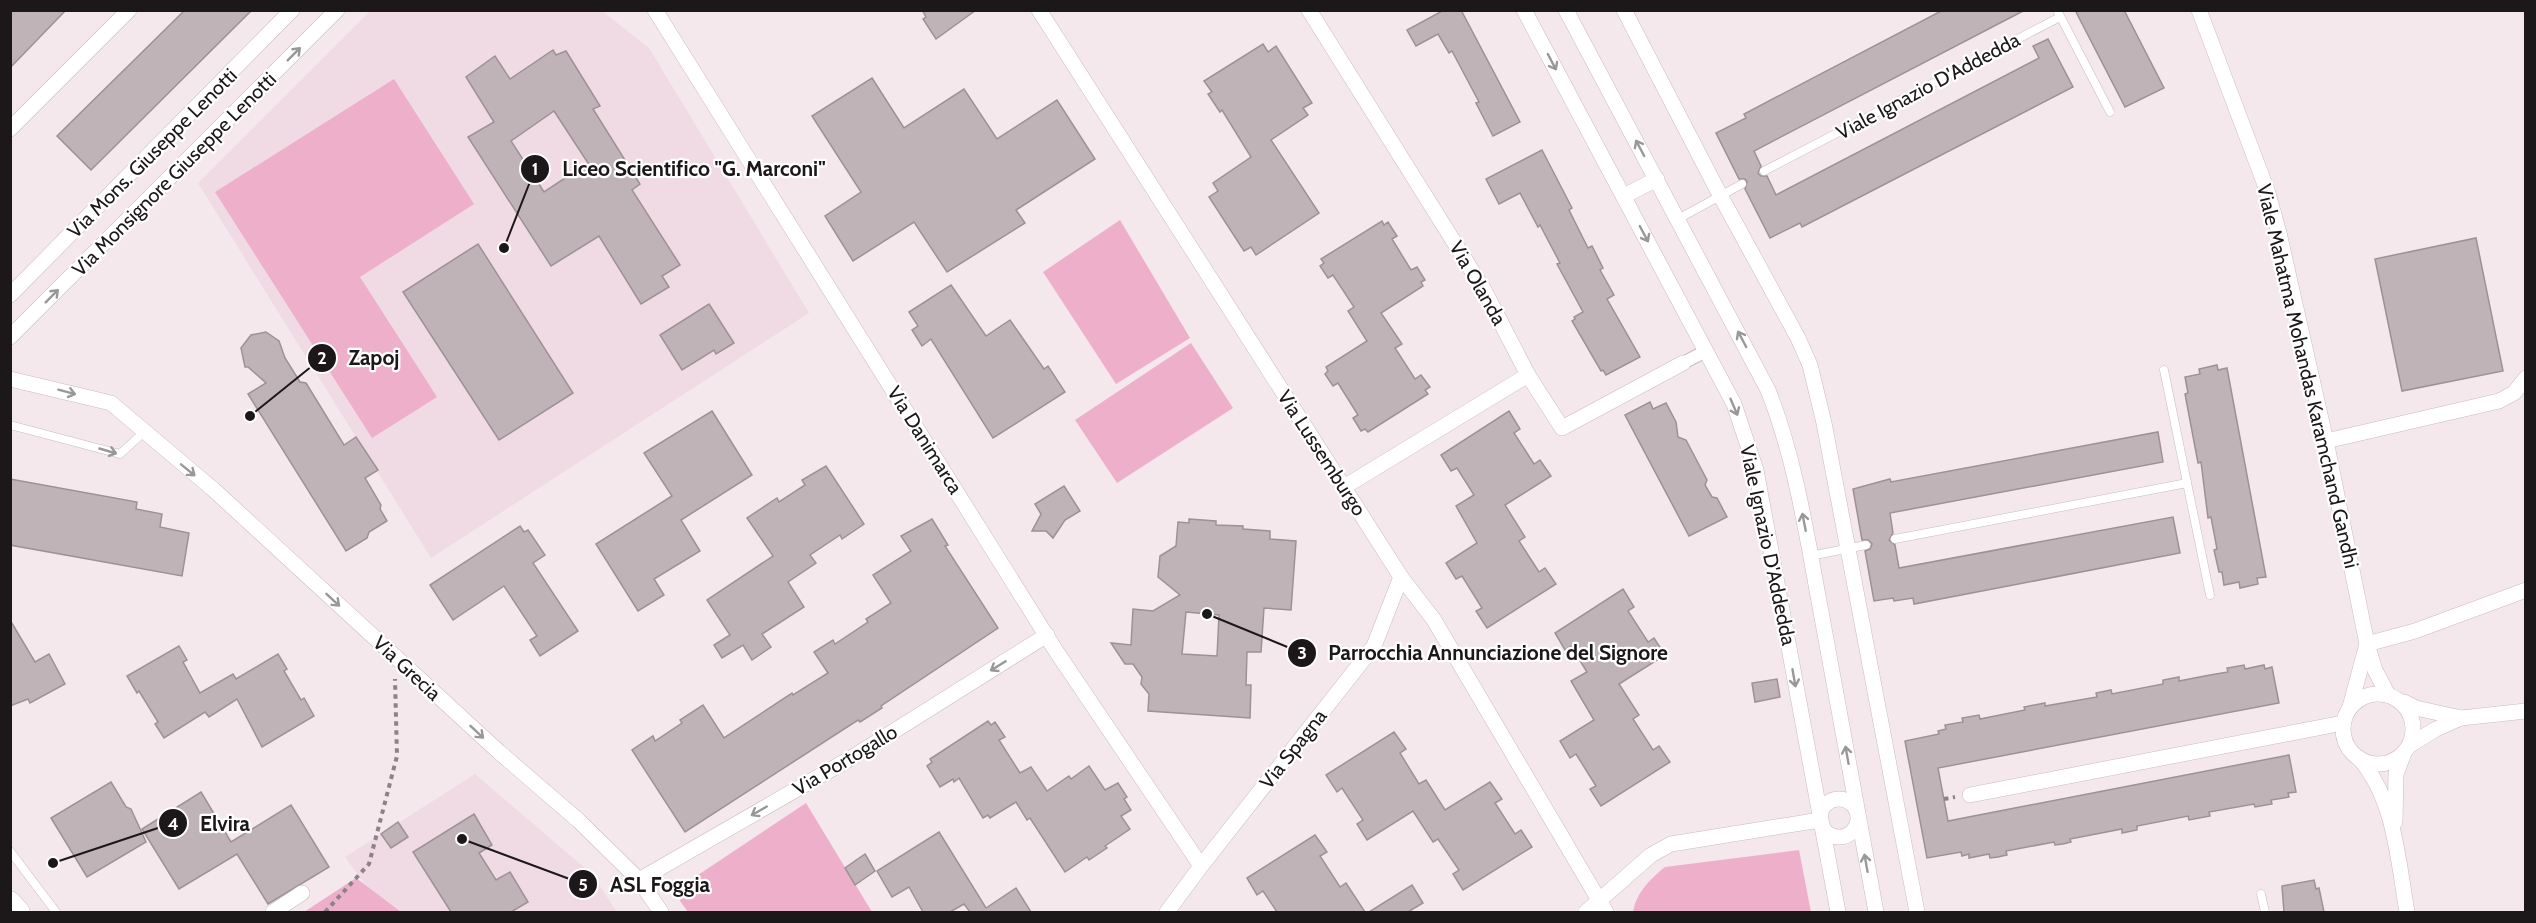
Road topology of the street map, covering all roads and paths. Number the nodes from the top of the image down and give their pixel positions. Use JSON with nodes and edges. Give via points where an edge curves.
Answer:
{"nodes":[{"id":1,"x":129,"y":10,"type":"edge"},
{"id":2,"x":292,"y":10,"type":"edge"},
{"id":3,"x":337,"y":10,"type":"edge"},
{"id":4,"x":655,"y":10,"type":"edge"},
{"id":5,"x":1039,"y":10,"type":"edge"},
{"id":6,"x":1309,"y":10,"type":"edge"},
{"id":7,"x":1524,"y":10,"type":"edge"},
{"id":8,"x":1566,"y":10,"type":"edge"},
{"id":9,"x":1624,"y":10,"type":"edge"},
{"id":10,"x":2199,"y":10,"type":"edge"},
{"id":11,"x":2059,"y":14,"type":"edge"},
{"id":12,"x":2110,"y":112,"type":"dead end"},
{"id":13,"x":10,"y":129,"type":"edge"},
{"id":14,"x":1764,"y":171,"type":"dead end"},
{"id":15,"x":1656,"y":179,"type":"junction"},
{"id":16,"x":1742,"y":184,"type":"dead end"},
{"id":17,"x":1719,"y":195,"type":"junction"},
{"id":18,"x":1624,"y":196,"type":"junction"},
{"id":19,"x":1678,"y":219,"type":"junction"},
{"id":20,"x":10,"y":296,"type":"edge"},
{"id":21,"x":10,"y":337,"type":"edge"},
{"id":22,"x":1706,"y":351,"type":"junction"},
{"id":23,"x":1683,"y":363,"type":"joint"},
{"id":24,"x":2164,"y":370,"type":"dead end"},
{"id":25,"x":1528,"y":375,"type":"junction"},
{"id":26,"x":2526,"y":378,"type":"edge"},
{"id":27,"x":10,"y":379,"type":"edge"},
{"id":28,"x":10,"y":425,"type":"edge"},
{"id":29,"x":143,"y":433,"type":"junction"},
{"id":30,"x":2326,"y":441,"type":"junction"},
{"id":31,"x":2187,"y":483,"type":"junction"},
{"id":32,"x":1344,"y":487,"type":"junction"},
{"id":33,"x":1895,"y":539,"type":"dead end"},
{"id":34,"x":1866,"y":545,"type":"dead end"},
{"id":35,"x":1848,"y":549,"type":"junction"},
{"id":36,"x":1810,"y":556,"type":"junction"},
{"id":37,"x":1401,"y":577,"type":"junction"},
{"id":38,"x":2526,"y":590,"type":"edge"},
{"id":39,"x":2210,"y":595,"type":"dead end"},
{"id":40,"x":1047,"y":635,"type":"junction"},
{"id":41,"x":2367,"y":644,"type":"junction"},
{"id":42,"x":393,"y":655,"type":"junction"},
{"id":43,"x":2392,"y":697,"type":"junction"},
{"id":44,"x":2350,"y":707,"type":"junction"},
{"id":45,"x":2526,"y":711,"type":"edge"},
{"id":46,"x":2461,"y":718,"type":"junction"},
{"id":47,"x":2343,"y":723,"type":"junction"},
{"id":48,"x":2407,"y":749,"type":"junction"},
{"id":49,"x":2359,"y":758,"type":"junction"},
{"id":50,"x":1970,"y":795,"type":"dead end"},
{"id":51,"x":1857,"y":813,"type":"junction"},
{"id":52,"x":1820,"y":820,"type":"junction"},
{"id":53,"x":2395,"y":846,"type":"junction"},
{"id":54,"x":10,"y":851,"type":"edge"},
{"id":55,"x":14,"y":862,"type":"edge"},
{"id":56,"x":1201,"y":866,"type":"junction"},
{"id":57,"x":639,"y":879,"type":"junction"},
{"id":58,"x":302,"y":893,"type":"dead end"},
{"id":59,"x":2261,"y":894,"type":"dead end"},
{"id":60,"x":10,"y":901,"type":"edge"},
{"id":61,"x":1602,"y":906,"type":"edge"},
{"id":62,"x":20,"y":912,"type":"edge"},
{"id":63,"x":56,"y":912,"type":"edge"},
{"id":64,"x":273,"y":912,"type":"edge"},
{"id":65,"x":325,"y":912,"type":"edge"},
{"id":66,"x":661,"y":912,"type":"edge"},
{"id":67,"x":1167,"y":912,"type":"edge"},
{"id":68,"x":1586,"y":912,"type":"edge"},
{"id":69,"x":1838,"y":912,"type":"edge"},
{"id":70,"x":1876,"y":912,"type":"edge"},
{"id":71,"x":1917,"y":912,"type":"edge"},
{"id":72,"x":2265,"y":912,"type":"edge"},
{"id":73,"x":2407,"y":912,"type":"edge"}],
"edges":[{"from":1,"to":13,"type":"street"},
{"from":2,"to":20,"type":"street","name":"Via Mons. Giuseppe Lenotti"},
{"from":21,"to":3,"type":"street","name":"Via Monsignore Giuseppe Lenotti","one_way":true},
{"from":4,"to":40,"type":"street","name":"Via Danimarca"},
{"from":5,"to":32,"type":"street","name":"Via Lussemburgo"},
{"from":6,"to":25,"type":"street","name":"Via Olanda","via":[[1484,290]]},
{"from":7,"to":18,"type":"street","name":"Viale Ignazio D'Addedda","one_way":true},
{"from":15,"to":8,"type":"street","name":"Viale Ignazio D'Addedda","one_way":true},
{"from":9,"to":17,"type":"street"},
{"from":10,"to":30,"type":"street","name":"Viale Mahatma Mohandas Karamchand Gandhi","via":[[2267,190]]},
{"from":11,"to":12,"type":"lane","name":"Viale Ignazio D'Addedda"},
{"from":11,"to":14,"type":"lane","name":"Viale Ignazio D'Addedda"},
{"from":15,"to":18,"type":"street"},
{"from":15,"to":19,"type":"street","name":"Viale Ignazio D'Addedda"},
{"from":16,"to":17,"type":"lane"},
{"from":17,"to":19,"type":"lane"},
{"from":17,"to":35,"type":"street","via":[[1810,366]]},
{"from":18,"to":22,"type":"street","name":"Viale Ignazio D'Addedda","one_way":true},
{"from":36,"to":19,"type":"street","name":"Viale Ignazio D'Addedda","one_way":true,"via":[[1778,415]]},
{"from":22,"to":23,"type":"street"},
{"from":22,"to":52,"type":"street","name":"Viale Ignazio D'Addedda","one_way":true,"via":[[1734,404],[1756,470]]},
{"from":23,"to":25,"type":"street","name":"Via Olanda","via":[[1562,428]]},
{"from":24,"to":31,"type":"lane"},
{"from":25,"to":32,"type":"street"},
{"from":26,"to":30,"type":"street","via":[[2514,393],[2499,400]]},
{"from":27,"to":29,"type":"street","name":"Via Grecia","one_way":true,"via":[[111,403]]},
{"from":28,"to":29,"type":"lane","one_way":true,"via":[[120,454]]},
{"from":29,"to":42,"type":"street","name":"Via Grecia","one_way":true,"via":[[214,490]]},
{"from":30,"to":41,"type":"street","name":"Viale Mahatma Mohandas Karamchand Gandhi"},
{"from":31,"to":33,"type":"lane"},
{"from":31,"to":39,"type":"lane"},
{"from":32,"to":37,"type":"street","name":"Via Lussemburgo"},
{"from":34,"to":35,"type":"lane","name":"Viale Ignazio D'Addedda"},
{"from":35,"to":36,"type":"lane","name":"Viale Ignazio D'Addedda"},
{"from":35,"to":71,"type":"street"},
{"from":51,"to":36,"type":"street","name":"Viale Ignazio D'Addedda","one_way":true},
{"from":37,"to":56,"type":"street","name":"Via Spagna","via":[[1374,646]]},
{"from":37,"to":61,"type":"street","name":"Via Lussemburgo","via":[[1434,620]]},
{"from":38,"to":41,"type":"street","via":[[2415,631]]},
{"from":40,"to":56,"type":"street","name":"Via Danimarca"},
{"from":40,"to":57,"type":"street","name":"Via Portogallo","one_way":true,"via":[[851,758]]},
{"from":41,"to":43,"type":"street","name":"Viale Mahatma Mohandas Karamchand Gandhi","via":[[2375,670]]},
{"from":41,"to":44,"type":"street","name":"Viale Mahatma Mohandas Karamchand Gandhi"},
{"from":42,"to":57,"type":"street","name":"Via Grecia","one_way":true},
{"from":42,"to":65,"type":"path","via":[[397,756],[369,864]]},
{"from":43,"to":44,"type":"street","via":[[2367,695]]},
{"from":43,"to":46,"type":"street","via":[[2416,708]]},
{"from":43,"to":48,"type":"street","via":[[2411,714],[2414,724]]},
{"from":44,"to":47,"type":"street"},
{"from":45,"to":46,"type":"street"},
{"from":46,"to":48,"type":"street"},
{"from":47,"to":49,"type":"street","via":[[2346,742]]},
{"from":47,"to":50,"type":"street"},
{"from":48,"to":49,"type":"street","via":[[2382,764]]},
{"from":48,"to":53,"type":"street","via":[[2396,774]]},
{"from":49,"to":53,"type":"street","via":[[2379,788]]},
{"from":51,"to":52,"type":"street","via":[[1850,802],[1836,799],[1823,808]]},
{"from":51,"to":52,"type":"street","via":[[1856,826],[1844,836],[1829,834]]},
{"from":70,"to":51,"type":"street","name":"Viale Ignazio D'Addedda","one_way":true},
{"from":52,"to":61,"type":"street","via":[[1671,844],[1651,855]]},
{"from":52,"to":69,"type":"street","name":"Viale Ignazio D'Addedda"},
{"from":53,"to":73,"type":"street"},
{"from":54,"to":55,"type":"lane"},
{"from":55,"to":63,"type":"lane"},
{"from":56,"to":67,"type":"street","name":"Via Spagna"},
{"from":57,"to":66,"type":"street","name":"Via Grecia"},
{"from":58,"to":64,"type":"street"},
{"from":59,"to":72,"type":"lane"},
{"from":60,"to":62,"type":"street"},
{"from":61,"to":68,"type":"street"}]}
